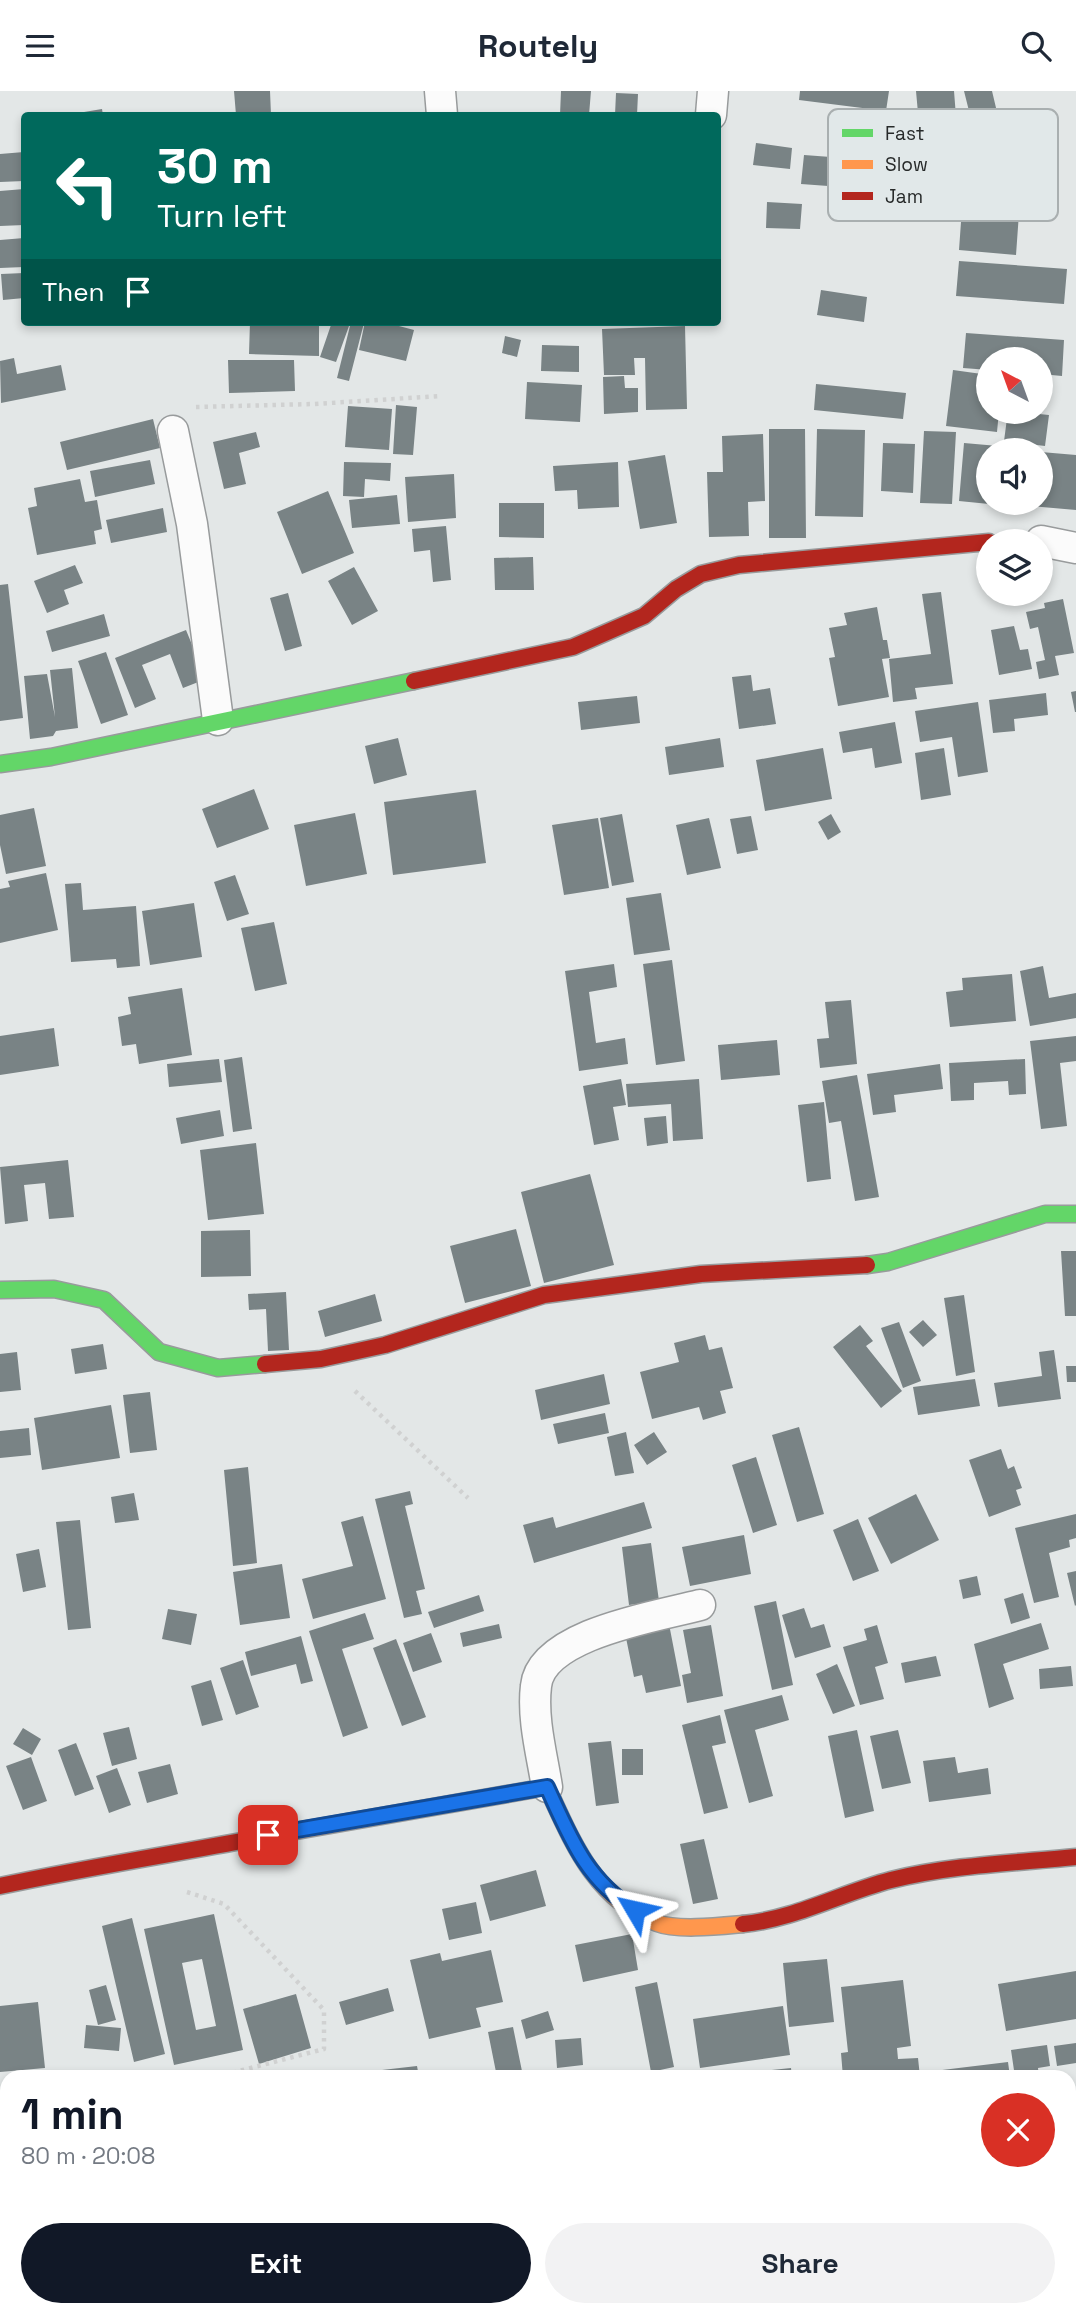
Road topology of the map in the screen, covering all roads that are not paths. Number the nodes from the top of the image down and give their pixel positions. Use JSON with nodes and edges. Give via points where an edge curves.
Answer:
{"nodes":[{"id":1,"x":440,"y":91,"type":"edge"},
{"id":2,"x":713,"y":91,"type":"edge"},
{"id":3,"x":442,"y":112,"type":"edge"},
{"id":4,"x":711,"y":112,"type":"edge"},
{"id":5,"x":173,"y":431,"type":"road end"},
{"id":6,"x":976,"y":543,"type":"edge"},
{"id":7,"x":1053,"y":543,"type":"edge"},
{"id":8,"x":1076,"y":548,"type":"edge"},
{"id":9,"x":218,"y":720,"type":"junction"},
{"id":10,"x":0,"y":764,"type":"edge"},
{"id":11,"x":1076,"y":1214,"type":"edge"},
{"id":12,"x":0,"y":1290,"type":"edge"},
{"id":13,"x":700,"y":1605,"type":"dead end"},
{"id":14,"x":547,"y":1787,"type":"junction"},
{"id":15,"x":1076,"y":1857,"type":"edge"},
{"id":16,"x":0,"y":1886,"type":"edge"}],
"edges":[{"from":1,"to":3,"type":"street"},
{"from":2,"to":4,"type":"street"},
{"from":5,"to":9,"type":"street","via":[[192,524]]},
{"from":6,"to":9,"type":"street","via":[[739,565],[701,574],[644,616],[573,647]]},
{"from":7,"to":8,"type":"street"},
{"from":9,"to":10,"type":"street"},
{"from":11,"to":12,"type":"street","via":[[1045,1214],[888,1262],[838,1269],[701,1274],[544,1295],[385,1345],[321,1359],[218,1368],[159,1352],[104,1300],[54,1289]]},
{"from":13,"to":14,"type":"street","via":[[598,1633],[563,1647],[545,1663],[536,1684]]},
{"from":14,"to":15,"type":"street","via":[[581,1860],[612,1896],[658,1924],[713,1927],[771,1921],[935,1870]]},
{"from":14,"to":16,"type":"street"}]}
